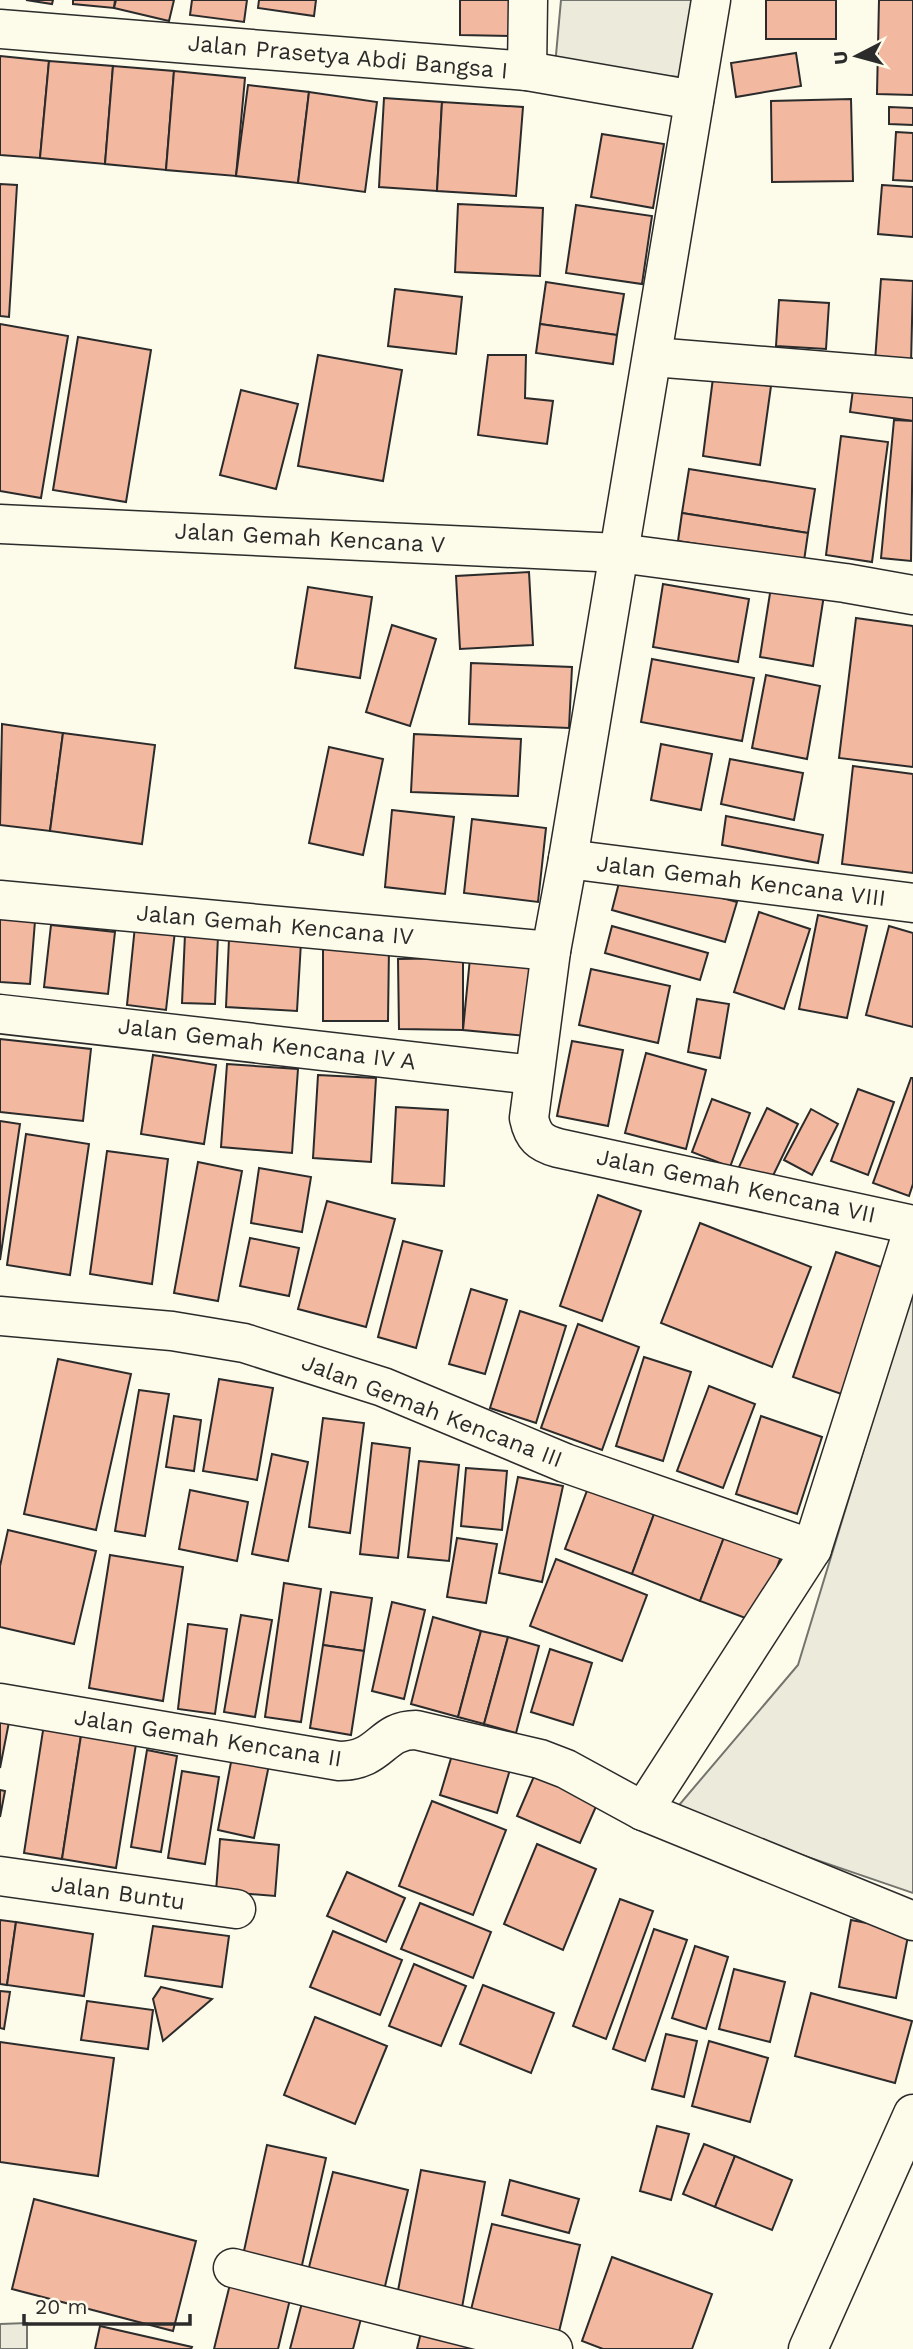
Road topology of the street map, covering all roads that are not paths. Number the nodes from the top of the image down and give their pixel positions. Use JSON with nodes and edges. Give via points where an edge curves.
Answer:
{"nodes":[{"id":1,"x":528,"y":0,"type":"edge"},
{"id":2,"x":711,"y":0,"type":"edge"},
{"id":3,"x":0,"y":29,"type":"edge"},
{"id":4,"x":527,"y":71,"type":"junction"},
{"id":5,"x":694,"y":100,"type":"junction"},
{"id":6,"x":653,"y":357,"type":"junction"},
{"id":7,"x":913,"y":378,"type":"edge"},
{"id":8,"x":0,"y":524,"type":"edge"},
{"id":9,"x":619,"y":553,"type":"junction"},
{"id":10,"x":913,"y":595,"type":"edge"},
{"id":11,"x":568,"y":859,"type":"junction"},
{"id":12,"x":0,"y":900,"type":"edge"},
{"id":13,"x":913,"y":903,"type":"edge"},
{"id":14,"x":551,"y":951,"type":"junction"},
{"id":15,"x":0,"y":1014,"type":"edge"},
{"id":16,"x":534,"y":1075,"type":"junction"},
{"id":17,"x":913,"y":1225,"type":"edge"},
{"id":18,"x":913,"y":1230,"type":"edge"},
{"id":19,"x":0,"y":1316,"type":"edge"},
{"id":20,"x":812,"y":1549,"type":"junction"},
{"id":21,"x":0,"y":1703,"type":"edge"},
{"id":22,"x":643,"y":1811,"type":"junction"},
{"id":23,"x":0,"y":1876,"type":"edge"},
{"id":24,"x":236,"y":1909,"type":"dead end"},
{"id":25,"x":913,"y":1921,"type":"edge"},
{"id":26,"x":913,"y":2114,"type":"edge"},
{"id":27,"x":233,"y":2268,"type":"dead end"},
{"id":28,"x":553,"y":2349,"type":"edge"},
{"id":29,"x":808,"y":2349,"type":"edge"}],
"edges":[{"from":1,"to":4,"type":"street"},
{"from":2,"to":5,"type":"street"},
{"from":3,"to":4,"type":"street","name":"Jalan Prasetya Abdi Bangsa I"},
{"from":4,"to":5,"type":"street","name":"Jalan Prasetya Abdi Bangsa I"},
{"from":5,"to":6,"type":"street"},
{"from":6,"to":7,"type":"street"},
{"from":6,"to":9,"type":"street"},
{"from":8,"to":9,"type":"street","name":"Jalan Gemah Kencana V"},
{"from":9,"to":10,"type":"street","name":"Jalan Gemah Kencana V"},
{"from":9,"to":11,"type":"street"},
{"from":11,"to":13,"type":"street","name":"Jalan Gemah Kencana VIII"},
{"from":11,"to":14,"type":"street"},
{"from":12,"to":14,"type":"street","name":"Jalan Gemah Kencana IV"},
{"from":14,"to":16,"type":"street"},
{"from":15,"to":16,"type":"street","name":"Jalan Gemah Kencana IV A"},
{"from":16,"to":17,"type":"street","name":"Jalan Gemah Kencana VII","via":[[531,1129],[537,1139],[558,1148]]},
{"from":18,"to":20,"type":"street"},
{"from":19,"to":20,"type":"street","name":"Jalan Gemah Kencana III","via":[[172,1331],[244,1343],[383,1387],[565,1463]]},
{"from":20,"to":22,"type":"street"},
{"from":21,"to":22,"type":"street","name":"Jalan Gemah Kencana II","via":[[339,1761],[365,1758],[396,1732],[416,1730],[540,1759]]},
{"from":22,"to":25,"type":"street","name":"Jalan Gemah Kencana II"},
{"from":23,"to":24,"type":"street","name":"Jalan Buntu"},
{"from":26,"to":29,"type":"street"},
{"from":27,"to":28,"type":"street"}]}
